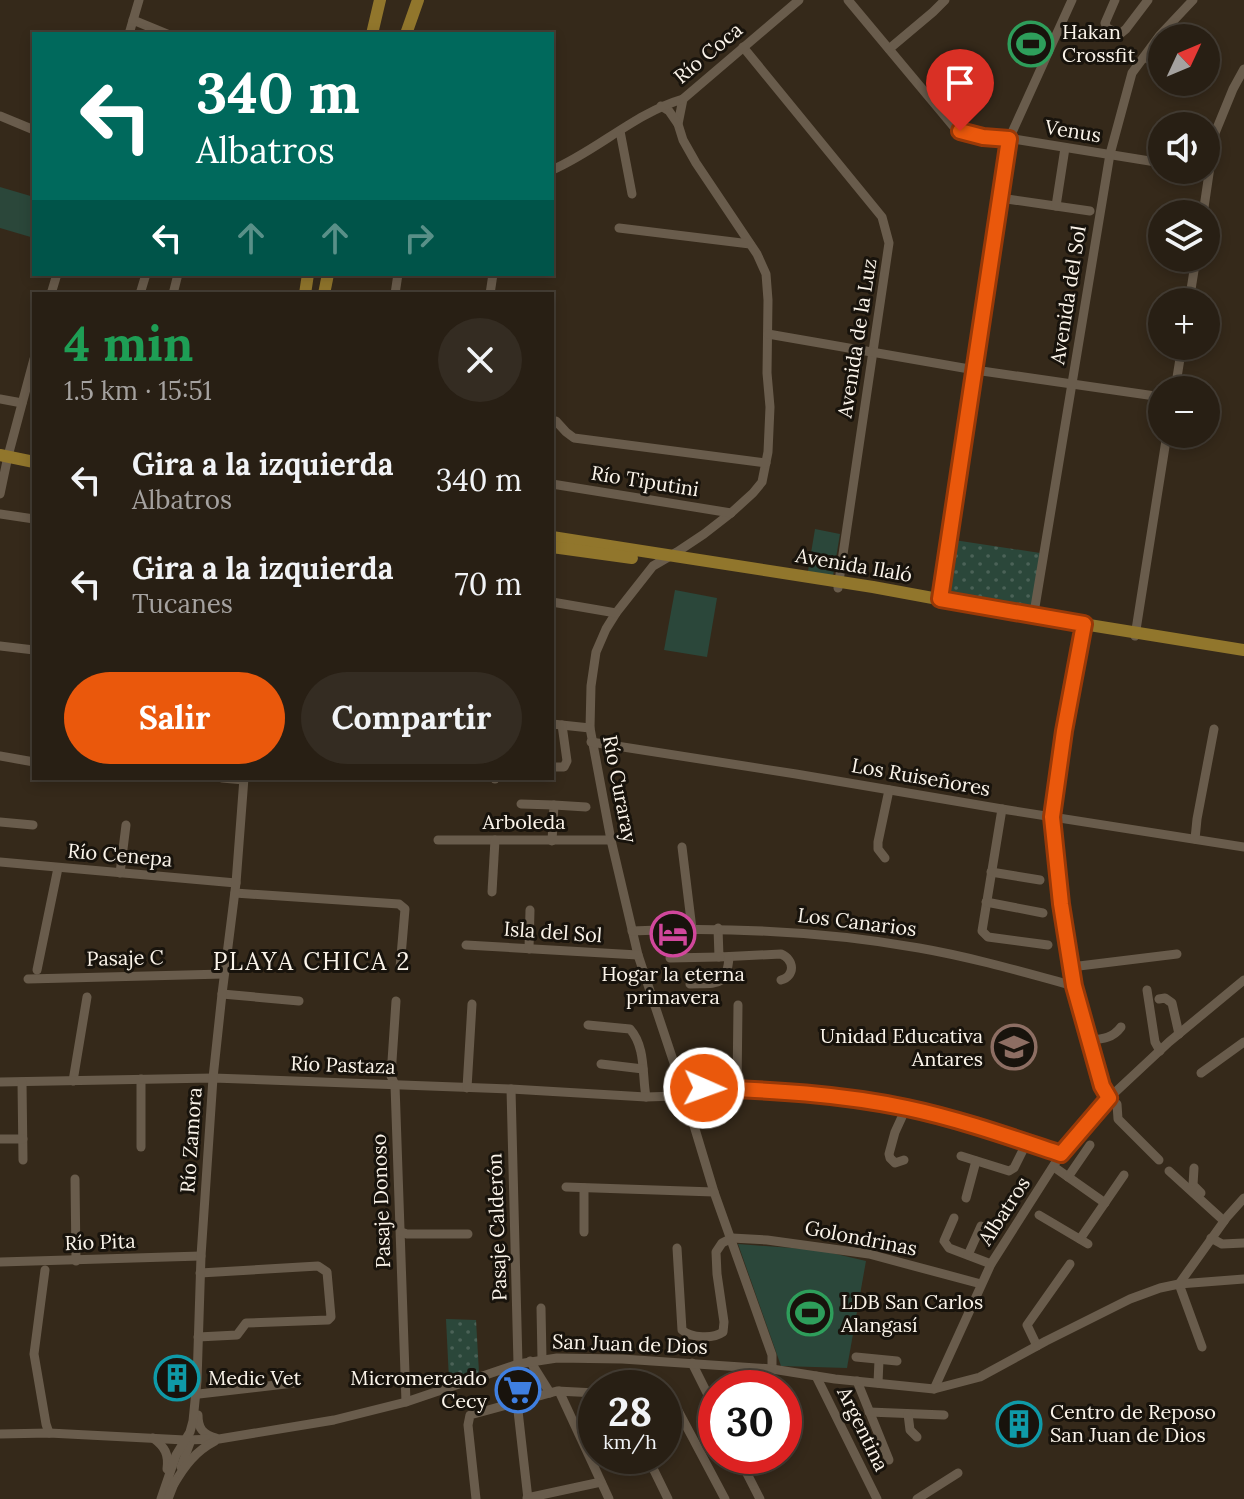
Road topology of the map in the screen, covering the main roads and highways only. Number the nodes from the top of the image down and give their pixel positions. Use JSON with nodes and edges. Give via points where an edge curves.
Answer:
{"nodes":[{"id":1,"x":380,"y":0,"type":"edge"},
{"id":2,"x":418,"y":0,"type":"edge"},
{"id":3,"x":372,"y":32,"type":"edge"},
{"id":4,"x":407,"y":32,"type":"edge"},
{"id":5,"x":4,"y":456,"type":"edge"},
{"id":6,"x":32,"y":462,"type":"edge"},
{"id":7,"x":554,"y":537,"type":"edge"},
{"id":8,"x":554,"y":547,"type":"edge"},
{"id":9,"x":666,"y":558,"type":"junction"},
{"id":10,"x":1244,"y":652,"type":"edge"}],
"edges":[{"from":1,"to":3,"type":"main road"},
{"from":2,"to":4,"type":"main road"},
{"from":5,"to":6,"type":"main road"},
{"from":7,"to":9,"type":"main road","name":"Avenida Ilaló"},
{"from":8,"to":9,"type":"main road","name":"Avenida Ilaló"},
{"from":9,"to":10,"type":"main road","name":"Avenida Ilaló"}]}
